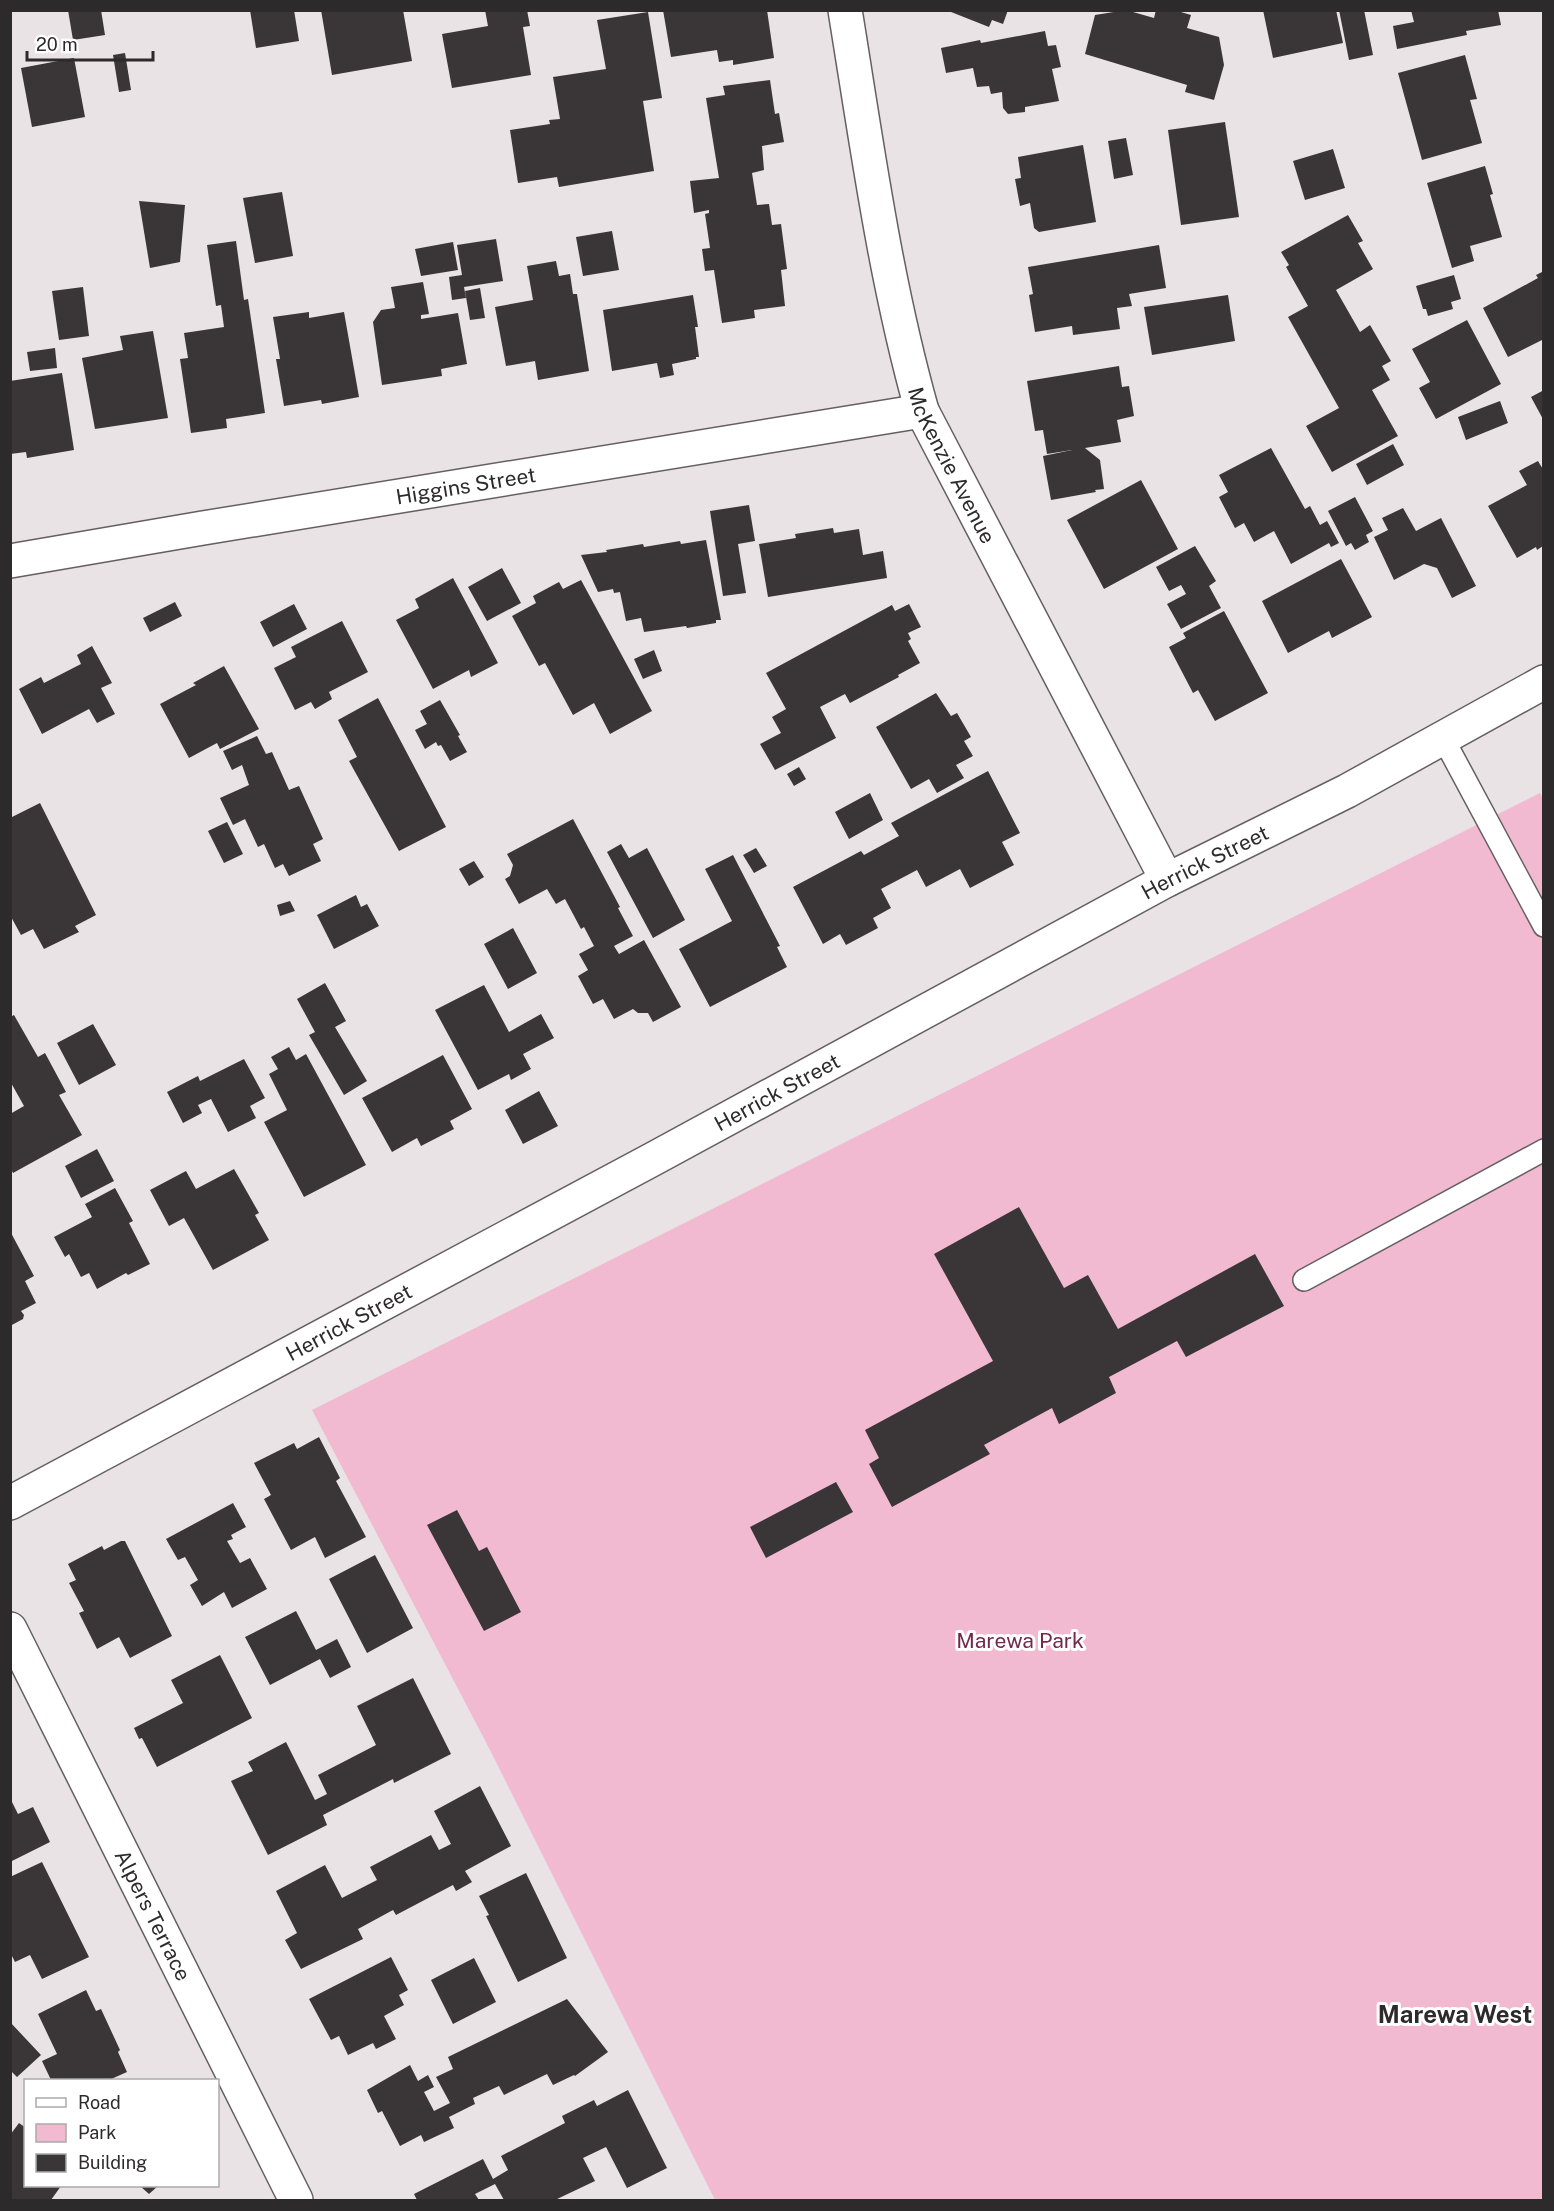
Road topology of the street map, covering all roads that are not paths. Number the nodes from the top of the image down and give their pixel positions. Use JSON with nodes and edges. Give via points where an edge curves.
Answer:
{"nodes":[{"id":1,"x":845,"y":10,"type":"edge"},
{"id":2,"x":922,"y":411,"type":"junction"},
{"id":3,"x":10,"y":561,"type":"edge"},
{"id":4,"x":1544,"y":682,"type":"edge"},
{"id":5,"x":1443,"y":738,"type":"junction"},
{"id":6,"x":1167,"y":880,"type":"junction"},
{"id":7,"x":1544,"y":926,"type":"edge"},
{"id":8,"x":1544,"y":1150,"type":"edge"},
{"id":9,"x":1304,"y":1280,"type":"dead end"},
{"id":10,"x":10,"y":1503,"type":"edge"},
{"id":11,"x":10,"y":1629,"type":"edge"},
{"id":12,"x":296,"y":2200,"type":"edge"}],
"edges":[{"from":1,"to":2,"type":"street","name":"McKenzie Avenue","via":[[888,264],[904,347]]},
{"from":2,"to":3,"type":"street","name":"Higgins Street"},
{"from":2,"to":6,"type":"street","name":"McKenzie Avenue"},
{"from":4,"to":5,"type":"street","name":"Herrick Street"},
{"from":5,"to":6,"type":"street","name":"Herrick Street","via":[[1347,791]]},
{"from":5,"to":7,"type":"lane"},
{"from":6,"to":10,"type":"street","name":"Herrick Street"},
{"from":8,"to":9,"type":"lane"},
{"from":11,"to":12,"type":"street","name":"Alpers Terrace"}]}
